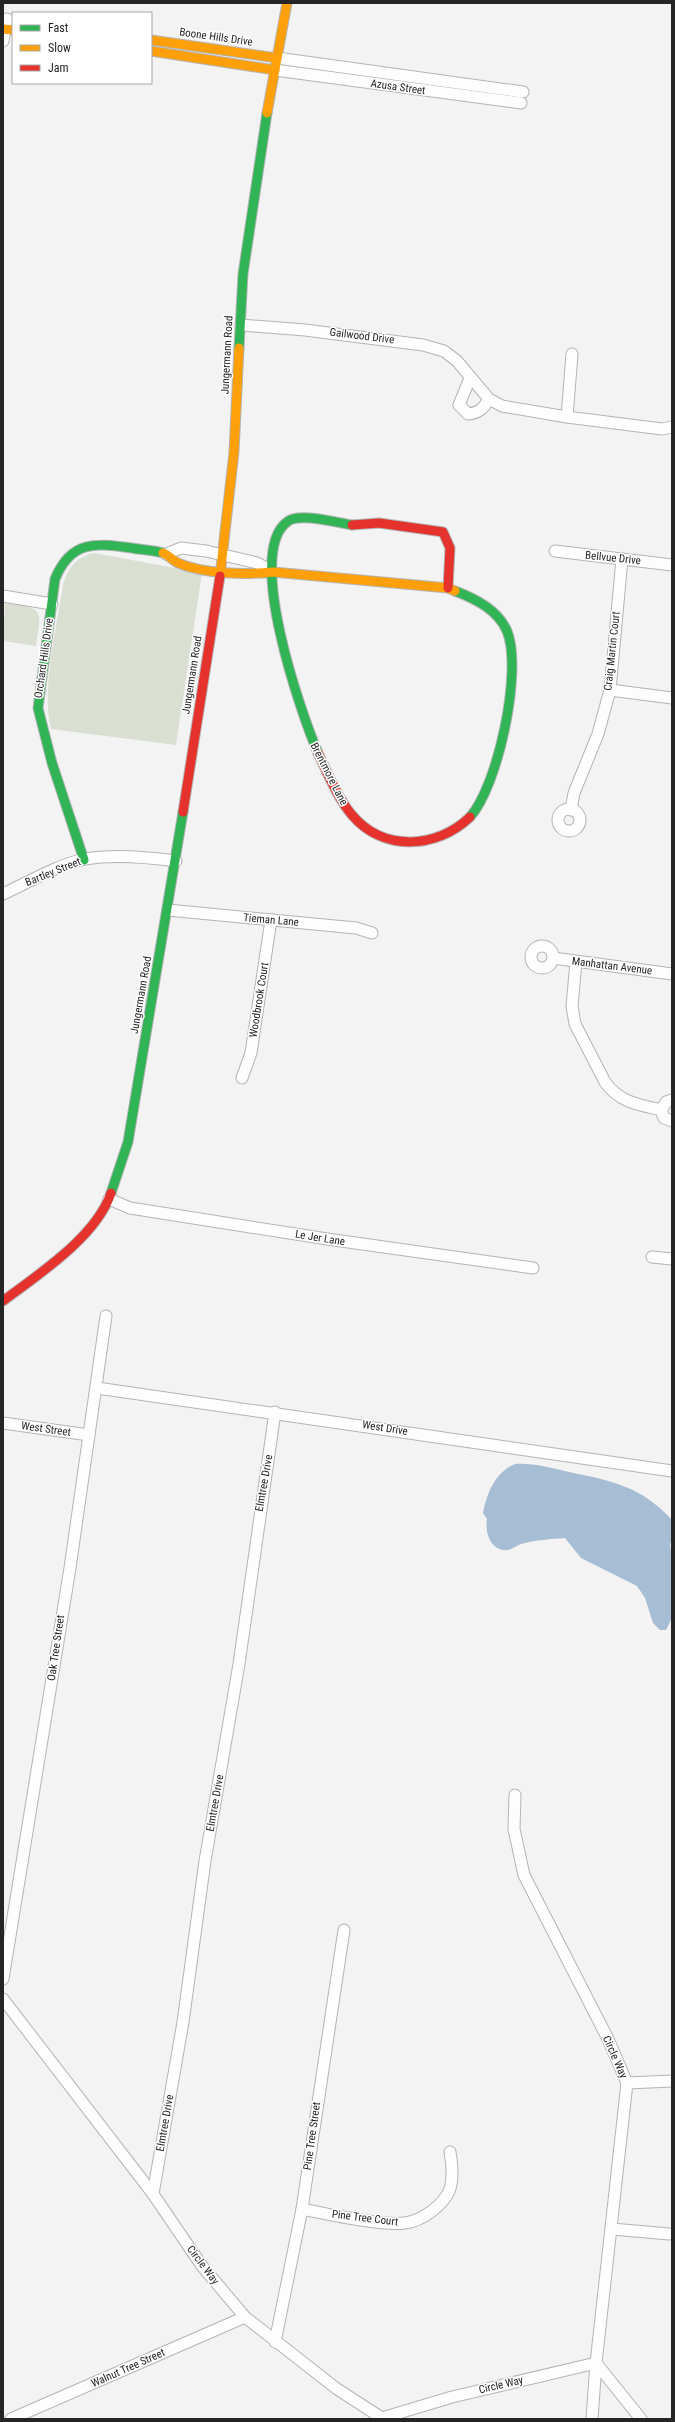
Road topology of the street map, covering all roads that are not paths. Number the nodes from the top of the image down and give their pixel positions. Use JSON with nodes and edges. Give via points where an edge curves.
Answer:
{"nodes":[{"id":1,"x":287,"y":3,"type":"edge"},
{"id":2,"x":7,"y":24,"type":"edge"},
{"id":3,"x":152,"y":40,"type":"edge"},
{"id":4,"x":3,"y":41,"type":"edge"},
{"id":5,"x":152,"y":51,"type":"edge"},
{"id":6,"x":277,"y":58,"type":"junction"},
{"id":7,"x":275,"y":70,"type":"junction"},
{"id":8,"x":523,"y":92,"type":"dead end"},
{"id":9,"x":521,"y":103,"type":"dead end"},
{"id":10,"x":241,"y":325,"type":"junction"},
{"id":11,"x":572,"y":354,"type":"dead end"},
{"id":12,"x":470,"y":378,"type":"junction"},
{"id":13,"x":489,"y":399,"type":"junction"},
{"id":14,"x":567,"y":417,"type":"junction"},
{"id":15,"x":672,"y":427,"type":"edge"},
{"id":16,"x":555,"y":552,"type":"dead end"},
{"id":17,"x":166,"y":554,"type":"junction"},
{"id":18,"x":222,"y":555,"type":"junction"},
{"id":19,"x":622,"y":559,"type":"junction"},
{"id":20,"x":672,"y":565,"type":"edge"},
{"id":21,"x":221,"y":570,"type":"junction"},
{"id":22,"x":273,"y":572,"type":"junction"},
{"id":23,"x":448,"y":588,"type":"junction"},
{"id":24,"x":3,"y":596,"type":"edge"},
{"id":25,"x":52,"y":604,"type":"junction"},
{"id":26,"x":610,"y":690,"type":"junction"},
{"id":27,"x":672,"y":698,"type":"edge"},
{"id":28,"x":571,"y":810,"type":"dead end"},
{"id":29,"x":84,"y":860,"type":"junction"},
{"id":30,"x":176,"y":861,"type":"junction"},
{"id":31,"x":3,"y":894,"type":"edge"},
{"id":32,"x":168,"y":910,"type":"junction"},
{"id":33,"x":271,"y":920,"type":"junction"},
{"id":34,"x":372,"y":933,"type":"dead end"},
{"id":35,"x":553,"y":958,"type":"dead end"},
{"id":36,"x":576,"y":962,"type":"junction"},
{"id":37,"x":672,"y":974,"type":"edge"},
{"id":38,"x":242,"y":1078,"type":"dead end"},
{"id":39,"x":672,"y":1100,"type":"edge"},
{"id":40,"x":662,"y":1110,"type":"junction"},
{"id":41,"x":672,"y":1121,"type":"edge"},
{"id":42,"x":109,"y":1199,"type":"junction"},
{"id":43,"x":652,"y":1257,"type":"dead end"},
{"id":44,"x":672,"y":1259,"type":"edge"},
{"id":45,"x":533,"y":1268,"type":"dead end"},
{"id":46,"x":3,"y":1301,"type":"edge"},
{"id":47,"x":106,"y":1316,"type":"dead end"},
{"id":48,"x":97,"y":1388,"type":"junction"},
{"id":49,"x":275,"y":1412,"type":"junction"},
{"id":50,"x":3,"y":1423,"type":"edge"},
{"id":51,"x":89,"y":1435,"type":"junction"},
{"id":52,"x":672,"y":1471,"type":"edge"},
{"id":53,"x":515,"y":1795,"type":"dead end"},
{"id":54,"x":344,"y":1930,"type":"dead end"},
{"id":55,"x":3,"y":1979,"type":"edge"},
{"id":56,"x":3,"y":1999,"type":"edge"},
{"id":57,"x":672,"y":2081,"type":"edge"},
{"id":58,"x":627,"y":2083,"type":"junction"},
{"id":59,"x":450,"y":2152,"type":"dead end"},
{"id":60,"x":153,"y":2194,"type":"junction"},
{"id":61,"x":302,"y":2209,"type":"junction"},
{"id":62,"x":612,"y":2229,"type":"junction"},
{"id":63,"x":669,"y":2234,"type":"dead end"},
{"id":64,"x":245,"y":2317,"type":"junction"},
{"id":65,"x":275,"y":2342,"type":"junction"},
{"id":66,"x":596,"y":2363,"type":"junction"},
{"id":67,"x":382,"y":2418,"type":"edge"},
{"id":68,"x":11,"y":2419,"type":"edge"},
{"id":69,"x":592,"y":2419,"type":"edge"},
{"id":70,"x":641,"y":2419,"type":"edge"}],
"edges":[{"from":1,"to":6,"type":"street","name":"Jungermann Road"},
{"from":2,"to":4,"type":"street"},
{"from":3,"to":6,"type":"street","name":"Boone Hills Drive"},
{"from":5,"to":7,"type":"street"},
{"from":6,"to":7,"type":"street","name":"Jungermann Road"},
{"from":6,"to":8,"type":"street","name":"Azusa Street"},
{"from":7,"to":9,"type":"street","name":"Azusa Street"},
{"from":7,"to":10,"type":"street","name":"Jungermann Road","via":[[243,274]]},
{"from":10,"to":12,"type":"street","name":"Gailwood Drive","via":[[305,330],[422,345],[444,352],[457,361]]},
{"from":10,"to":18,"type":"street","name":"Jungermann Road","via":[[234,452]]},
{"from":11,"to":14,"type":"street"},
{"from":12,"to":13,"type":"street","name":"Gailwood Drive"},
{"from":12,"to":13,"type":"street","via":[[459,405],[468,414],[474,413],[484,407]]},
{"from":13,"to":14,"type":"street","name":"Gailwood Drive","via":[[502,406]]},
{"from":14,"to":15,"type":"street","name":"Gailwood Drive","via":[[662,429]]},
{"from":16,"to":19,"type":"street","name":"Bellvue Drive"},
{"from":17,"to":18,"type":"street","name":"Orchard Hills Drive","via":[[181,548]]},
{"from":17,"to":21,"type":"street","name":"Orchard Hills Drive","via":[[178,562]]},
{"from":17,"to":25,"type":"street","name":"Orchard Hills Drive","via":[[102,544],[90,544],[79,548],[58,570]]},
{"from":18,"to":21,"type":"street","name":"Jungermann Road"},
{"from":18,"to":22,"type":"street","name":"Brentmore Lane","via":[[257,563]]},
{"from":19,"to":20,"type":"street","name":"Bellvue Drive"},
{"from":19,"to":26,"type":"street","name":"Craig Martin Court"},
{"from":21,"to":22,"type":"street","name":"Brentmore Lane","via":[[255,574]]},
{"from":21,"to":30,"type":"street","name":"Jungermann Road"},
{"from":22,"to":23,"type":"street","name":"Brentmore Lane"},
{"from":22,"to":23,"type":"street","name":"Brentmore Lane","via":[[276,537],[289,519],[297,517],[353,525],[379,523],[443,532],[450,548]]},
{"from":22,"to":23,"type":"street","name":"Brentmore Lane","via":[[277,616],[290,677],[300,712],[322,763],[342,802],[353,817],[374,834],[406,842],[426,842],[438,838],[456,828],[480,806],[490,783],[513,686],[514,656],[507,633],[486,606],[463,592]]},
{"from":24,"to":25,"type":"street"},
{"from":25,"to":29,"type":"street","name":"Orchard Hills Drive","via":[[38,708],[52,763]]},
{"from":26,"to":27,"type":"street"},
{"from":26,"to":28,"type":"street","name":"Craig Martin Court","via":[[598,734],[574,793]]},
{"from":29,"to":30,"type":"street","name":"Bartley Street","via":[[109,857]]},
{"from":29,"to":31,"type":"street","name":"Bartley Street","via":[[70,863]]},
{"from":30,"to":32,"type":"street","name":"Jungermann Road"},
{"from":32,"to":33,"type":"street","name":"Tieman Lane"},
{"from":32,"to":42,"type":"street","name":"Jungermann Road","via":[[128,1142]]},
{"from":33,"to":34,"type":"street","name":"Tieman Lane","via":[[356,928]]},
{"from":33,"to":38,"type":"street","name":"Woodbrook Court","via":[[251,1053]]},
{"from":35,"to":36,"type":"street","name":"Manhattan Avenue"},
{"from":36,"to":37,"type":"street","name":"Manhattan Avenue"},
{"from":36,"to":40,"type":"street","via":[[572,1006],[575,1024],[605,1082],[626,1101]]},
{"from":39,"to":40,"type":"street","via":[[666,1102]]},
{"from":40,"to":41,"type":"street","via":[[664,1118]]},
{"from":42,"to":45,"type":"street","name":"Le Jer Lane","via":[[130,1208]]},
{"from":42,"to":46,"type":"street","name":"Jungermann Road","via":[[85,1234],[62,1257]]},
{"from":43,"to":44,"type":"street"},
{"from":47,"to":48,"type":"street","name":"Oak Tree Street"},
{"from":48,"to":49,"type":"street","name":"West Drive"},
{"from":48,"to":51,"type":"street","name":"Oak Tree Street"},
{"from":49,"to":52,"type":"street","name":"West Drive"},
{"from":49,"to":60,"type":"street","name":"Elmtree Drive","via":[[239,1664],[206,1861],[183,2022]]},
{"from":50,"to":51,"type":"street","name":"West Street"},
{"from":51,"to":55,"type":"street","name":"Oak Tree Street","via":[[70,1568]]},
{"from":53,"to":58,"type":"street","name":"Circle Way","via":[[514,1829],[524,1875],[608,2039]]},
{"from":54,"to":61,"type":"street","name":"Pine Tree Street"},
{"from":56,"to":60,"type":"street","name":"Circle Way"},
{"from":57,"to":58,"type":"street"},
{"from":58,"to":62,"type":"street","name":"Circle Way"},
{"from":59,"to":61,"type":"street","name":"Pine Tree Court","via":[[450,2188],[446,2198],[427,2215],[407,2223],[386,2223]]},
{"from":60,"to":64,"type":"street","name":"Circle Way","via":[[202,2266]]},
{"from":61,"to":65,"type":"street","name":"Pine Tree Street"},
{"from":62,"to":63,"type":"street"},
{"from":62,"to":66,"type":"street","name":"Circle Way"},
{"from":64,"to":65,"type":"street","name":"Circle Way"},
{"from":64,"to":68,"type":"street","name":"Walnut Tree Street"},
{"from":65,"to":67,"type":"street","name":"Circle Way"},
{"from":66,"to":67,"type":"street","name":"Circle Way","via":[[459,2395]]},
{"from":66,"to":69,"type":"street"},
{"from":66,"to":70,"type":"street"}]}
